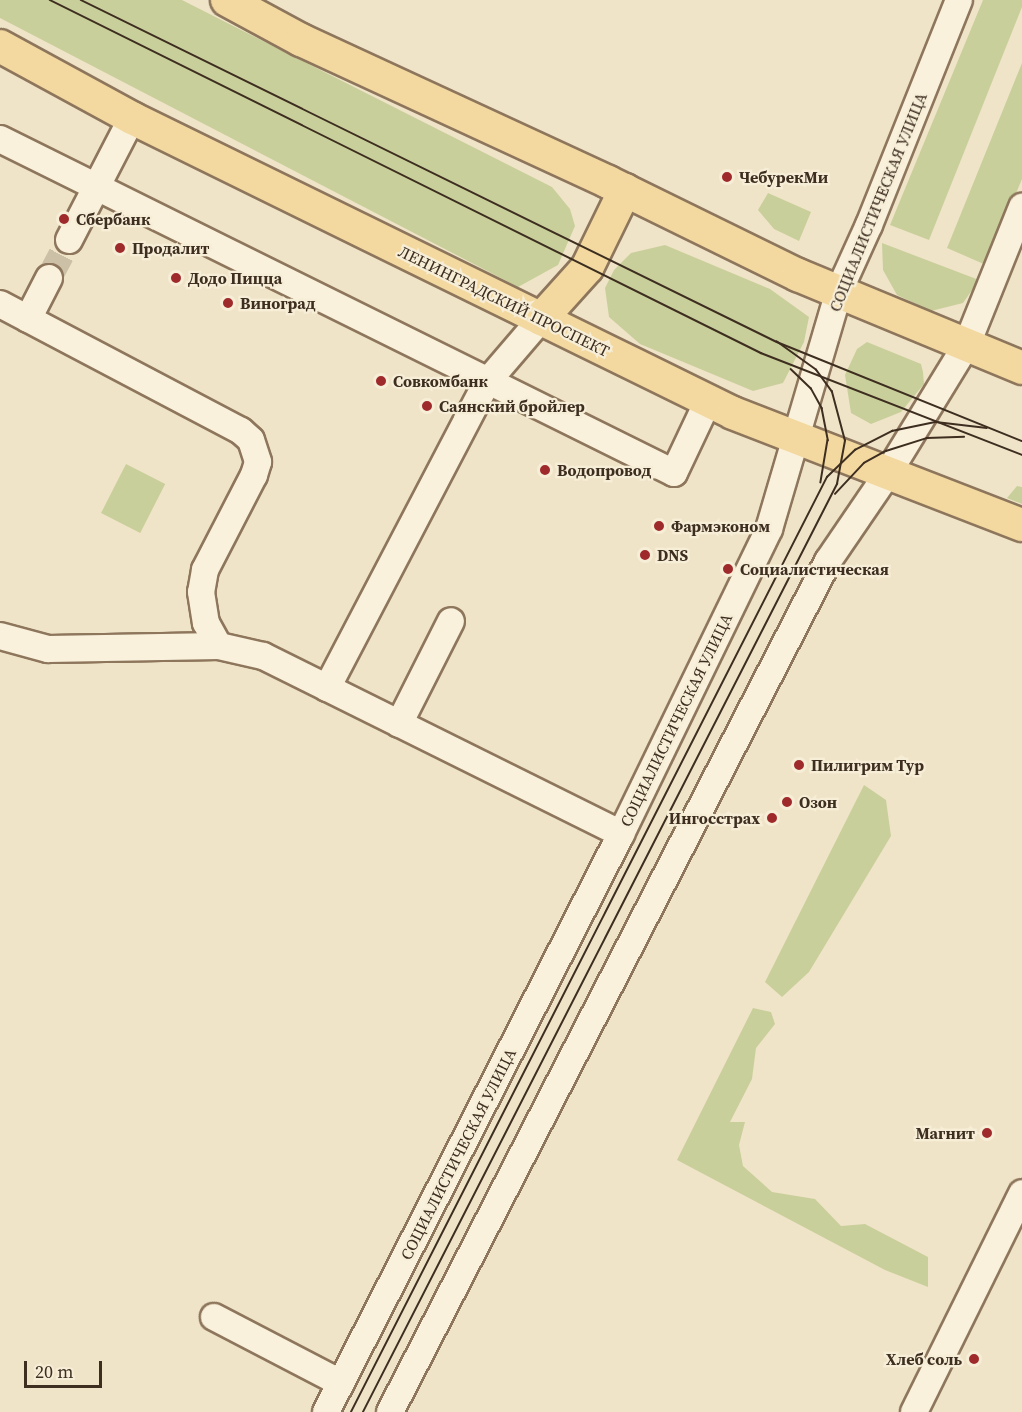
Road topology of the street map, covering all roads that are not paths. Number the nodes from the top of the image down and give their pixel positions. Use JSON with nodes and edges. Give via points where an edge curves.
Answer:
{"nodes":[{"id":1,"x":227,"y":0,"type":"edge"},
{"id":2,"x":958,"y":0,"type":"edge"},
{"id":3,"x":0,"y":46,"type":"edge"},
{"id":4,"x":132,"y":118,"type":"junction"},
{"id":5,"x":0,"y":140,"type":"edge"},
{"id":6,"x":96,"y":188,"type":"junction"},
{"id":7,"x":626,"y":190,"type":"junction"},
{"id":8,"x":1022,"y":207,"type":"edge"},
{"id":9,"x":69,"y":240,"type":"tunnel mouth"},
{"id":10,"x":49,"y":278,"type":"tunnel mouth"},
{"id":11,"x":839,"y":291,"type":"junction"},
{"id":12,"x":9,"y":314,"type":"edge"},
{"id":13,"x":541,"y":318,"type":"junction"},
{"id":14,"x":967,"y":344,"type":"junction"},
{"id":15,"x":1022,"y":368,"type":"edge"},
{"id":16,"x":487,"y":382,"type":"junction"},
{"id":17,"x":708,"y":401,"type":"junction"},
{"id":18,"x":796,"y":439,"type":"junction"},
{"id":19,"x":888,"y":472,"type":"junction"},
{"id":20,"x":1022,"y":525,"type":"edge"},
{"id":21,"x":451,"y":621,"type":"dead end"},
{"id":22,"x":0,"y":636,"type":"edge"},
{"id":23,"x":219,"y":646,"type":"junction"},
{"id":24,"x":327,"y":688,"type":"junction"},
{"id":25,"x":399,"y":724,"type":"junction"},
{"id":26,"x":621,"y":834,"type":"junction"},
{"id":27,"x":1022,"y":1193,"type":"edge"},
{"id":28,"x":214,"y":1317,"type":"dead end"},
{"id":29,"x":341,"y":1383,"type":"junction"},
{"id":30,"x":326,"y":1412,"type":"edge"},
{"id":31,"x":390,"y":1412,"type":"edge"},
{"id":32,"x":914,"y":1412,"type":"edge"}],
"edges":[{"from":1,"to":7,"type":"main road","via":[[302,40]]},
{"from":2,"to":11,"type":"street","name":"СОЦИАЛИСТИЧЕСКАЯ УЛИЦА"},
{"from":3,"to":4,"type":"main road","name":"ЛЕНИНГРАДСКИЙ ПРОСПЕКТ"},
{"from":4,"to":6,"type":"street"},
{"from":4,"to":13,"type":"main road","name":"ЛЕНИНГРАДСКИЙ ПРОСПЕКТ"},
{"from":5,"to":6,"type":"street"},
{"from":6,"to":9,"type":"street"},
{"from":6,"to":16,"type":"street"},
{"from":7,"to":11,"type":"main road","via":[[798,275]]},
{"from":7,"to":13,"type":"main road","via":[[586,268]]},
{"from":8,"to":14,"type":"street"},
{"from":10,"to":12,"type":"street"},
{"from":11,"to":14,"type":"main road"},
{"from":11,"to":18,"type":"street","name":"СОЦИАЛИСТИЧЕСКАЯ УЛИЦА"},
{"from":12,"to":23,"type":"street","via":[[241,431],[255,447],[258,462],[254,475],[203,578],[201,598],[206,623]]},
{"from":13,"to":16,"type":"street"},
{"from":13,"to":17,"type":"main road","name":"ЛЕНИНГРАДСКИЙ ПРОСПЕКТ"},
{"from":14,"to":15,"type":"main road"},
{"from":14,"to":19,"type":"street"},
{"from":16,"to":17,"type":"street","via":[[674,473]]},
{"from":16,"to":24,"type":"street"},
{"from":17,"to":18,"type":"main road","name":"ЛЕНИНГРАДСКИЙ ПРОСПЕКТ"},
{"from":18,"to":19,"type":"main road","name":"ЛЕНИНГРАДСКИЙ ПРОСПЕКТ"},
{"from":18,"to":26,"type":"street","name":"СОЦИАЛИСТИЧЕСКАЯ УЛИЦА","via":[[769,529]]},
{"from":19,"to":20,"type":"main road","name":"ЛЕНИНГРАДСКИЙ ПРОСПЕКТ"},
{"from":19,"to":31,"type":"street","via":[[828,561]]},
{"from":21,"to":25,"type":"street"},
{"from":22,"to":23,"type":"street","via":[[48,649]]},
{"from":23,"to":24,"type":"street","via":[[263,656]]},
{"from":24,"to":25,"type":"street"},
{"from":25,"to":26,"type":"street"},
{"from":26,"to":29,"type":"street","name":"СОЦИАЛИСТИЧЕСКАЯ УЛИЦА"},
{"from":27,"to":32,"type":"street"},
{"from":28,"to":29,"type":"street"},
{"from":29,"to":30,"type":"street","name":"СОЦИАЛИСТИЧЕСКАЯ УЛИЦА"}]}
